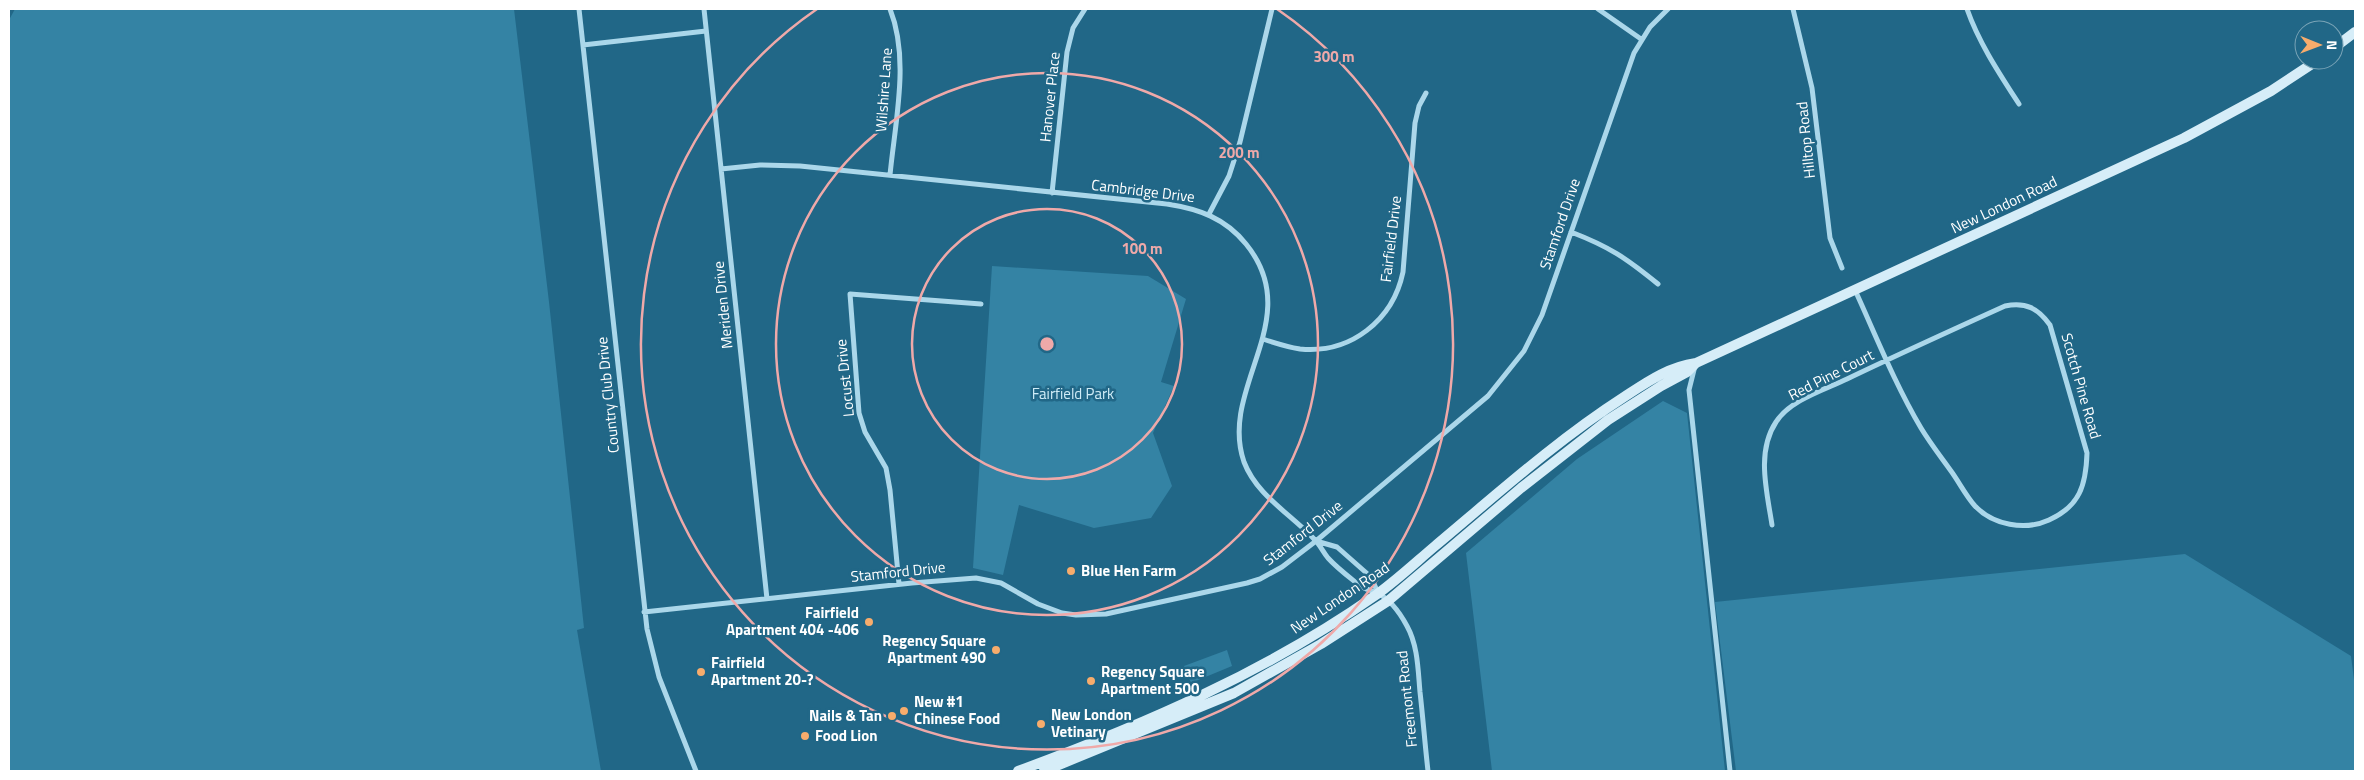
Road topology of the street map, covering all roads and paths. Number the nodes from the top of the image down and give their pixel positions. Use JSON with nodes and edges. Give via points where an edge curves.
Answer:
{"nodes":[{"id":1,"x":579,"y":9,"type":"edge"},
{"id":2,"x":704,"y":9,"type":"edge"},
{"id":3,"x":890,"y":9,"type":"edge"},
{"id":4,"x":1084,"y":9,"type":"edge"},
{"id":5,"x":1272,"y":9,"type":"edge"},
{"id":6,"x":1598,"y":9,"type":"edge"},
{"id":7,"x":1668,"y":9,"type":"edge"},
{"id":8,"x":1793,"y":9,"type":"edge"},
{"id":9,"x":1967,"y":9,"type":"edge"},
{"id":10,"x":706,"y":31,"type":"junction"},
{"id":11,"x":2355,"y":32,"type":"edge"},
{"id":12,"x":1641,"y":39,"type":"junction"},
{"id":13,"x":2344,"y":40,"type":"edge"},
{"id":14,"x":583,"y":45,"type":"junction"},
{"id":15,"x":2303,"y":70,"type":"edge"},
{"id":16,"x":1426,"y":93,"type":"dead end"},
{"id":17,"x":2019,"y":104,"type":"dead end"},
{"id":18,"x":721,"y":169,"type":"junction"},
{"id":19,"x":890,"y":175,"type":"junction"},
{"id":20,"x":1052,"y":193,"type":"junction"},
{"id":21,"x":1209,"y":214,"type":"junction"},
{"id":22,"x":1571,"y":232,"type":"junction"},
{"id":23,"x":1842,"y":268,"type":"dead end"},
{"id":24,"x":1658,"y":284,"type":"dead end"},
{"id":25,"x":1854,"y":290,"type":"junction"},
{"id":26,"x":981,"y":304,"type":"dead end"},
{"id":27,"x":1263,"y":339,"type":"junction"},
{"id":28,"x":1887,"y":360,"type":"junction"},
{"id":29,"x":1696,"y":363,"type":"junction"},
{"id":30,"x":1772,"y":525,"type":"dead end"},
{"id":31,"x":1316,"y":541,"type":"junction"},
{"id":32,"x":899,"y":584,"type":"junction"},
{"id":33,"x":1378,"y":593,"type":"junction"},
{"id":34,"x":767,"y":599,"type":"junction"},
{"id":35,"x":1388,"y":601,"type":"junction"},
{"id":36,"x":644,"y":612,"type":"junction"},
{"id":37,"x":696,"y":771,"type":"edge"},
{"id":38,"x":1018,"y":771,"type":"edge"},
{"id":39,"x":1044,"y":771,"type":"edge"},
{"id":40,"x":1428,"y":771,"type":"edge"},
{"id":41,"x":1730,"y":771,"type":"edge"}],
"edges":[{"from":1,"to":14,"type":"street","name":"Country Club Drive"},
{"from":2,"to":10,"type":"street","name":"Meriden Drive"},
{"from":3,"to":19,"type":"street","name":"Wilshire Lane","via":[[899,35],[901,65]]},
{"from":4,"to":20,"type":"street","name":"Hanover Place","via":[[1072,28],[1068,46]]},
{"from":5,"to":21,"type":"street","via":[[1240,142],[1229,176]]},
{"from":6,"to":12,"type":"street"},
{"from":7,"to":12,"type":"street","name":"Stamford Drive"},
{"from":8,"to":23,"type":"street","name":"Hilltop Road","via":[[1812,88],[1830,238]]},
{"from":9,"to":17,"type":"street","via":[[1994,66]]},
{"from":10,"to":14,"type":"street"},
{"from":10,"to":18,"type":"street","name":"Meriden Drive"},
{"from":11,"to":13,"type":"main road"},
{"from":12,"to":22,"type":"street","name":"Stamford Drive"},
{"from":14,"to":36,"type":"street","name":"Country Club Drive"},
{"from":15,"to":25,"type":"main road","name":"New London Road","via":[[2271,92],[2184,138]]},
{"from":16,"to":27,"type":"street","name":"Fairfield Drive","via":[[1414,123],[1403,272],[1391,306],[1367,331],[1336,346],[1300,349]]},
{"from":18,"to":19,"type":"street","name":"Cambridge Drive","via":[[783,165]]},
{"from":18,"to":34,"type":"street","name":"Meriden Drive"},
{"from":19,"to":20,"type":"street","name":"Cambridge Drive"},
{"from":20,"to":21,"type":"street","name":"Cambridge Drive","via":[[1167,204]]},
{"from":21,"to":27,"type":"street","name":"Cambridge Drive","via":[[1241,238],[1262,270],[1268,309]]},
{"from":22,"to":24,"type":"street","via":[[1606,246]]},
{"from":22,"to":31,"type":"street","name":"Stamford Drive","via":[[1534,333],[1498,385]]},
{"from":25,"to":28,"type":"street","name":"Scotch Pine Road"},
{"from":25,"to":29,"type":"main road","name":"New London Road"},
{"from":26,"to":32,"type":"street","name":"Locust Drive","via":[[850,294],[859,413],[865,432],[886,468]]},
{"from":27,"to":31,"type":"street","name":"Cambridge Drive","via":[[1241,416],[1240,440],[1244,461],[1261,490]]},
{"from":28,"to":28,"type":"street","name":"Scotch Pine Road","via":[[1921,429],[1976,506],[1994,519],[2028,526],[2059,516],[2073,504],[2086,475],[2087,453],[2050,325],[2042,313],[2031,306],[2006,306]]},
{"from":28,"to":30,"type":"street","name":"Red Pine Court","via":[[1794,405],[1776,421],[1763,463]]},
{"from":29,"to":33,"type":"main road","name":"New London Road","via":[[1678,366],[1652,379],[1599,413]]},
{"from":29,"to":35,"type":"main road","name":"New London Road","via":[[1687,372],[1608,420],[1521,488]]},
{"from":29,"to":41,"type":"street","via":[[1689,390]]},
{"from":31,"to":32,"type":"street","name":"Stamford Drive","via":[[1260,579],[1106,614],[1076,615],[1050,610],[1001,583],[976,578]]},
{"from":31,"to":33,"type":"street","name":"Cambridge Drive","via":[[1328,558],[1361,587]]},
{"from":31,"to":33,"type":"street","name":"Cambridge Drive","via":[[1337,547],[1371,577]]},
{"from":32,"to":34,"type":"street","name":"Stamford Drive"},
{"from":33,"to":35,"type":"street","name":"Cambridge Drive"},
{"from":33,"to":38,"type":"main road","name":"New London Road","via":[[1312,637],[1235,680],[1170,711]]},
{"from":34,"to":36,"type":"street","name":"Stamford Drive"},
{"from":35,"to":39,"type":"main road","name":"New London Road","via":[[1241,690]]},
{"from":35,"to":40,"type":"street","name":"Freemont Road","via":[[1407,626],[1414,645]]},
{"from":36,"to":37,"type":"street","name":"Country Club Drive","via":[[659,677]]}]}
